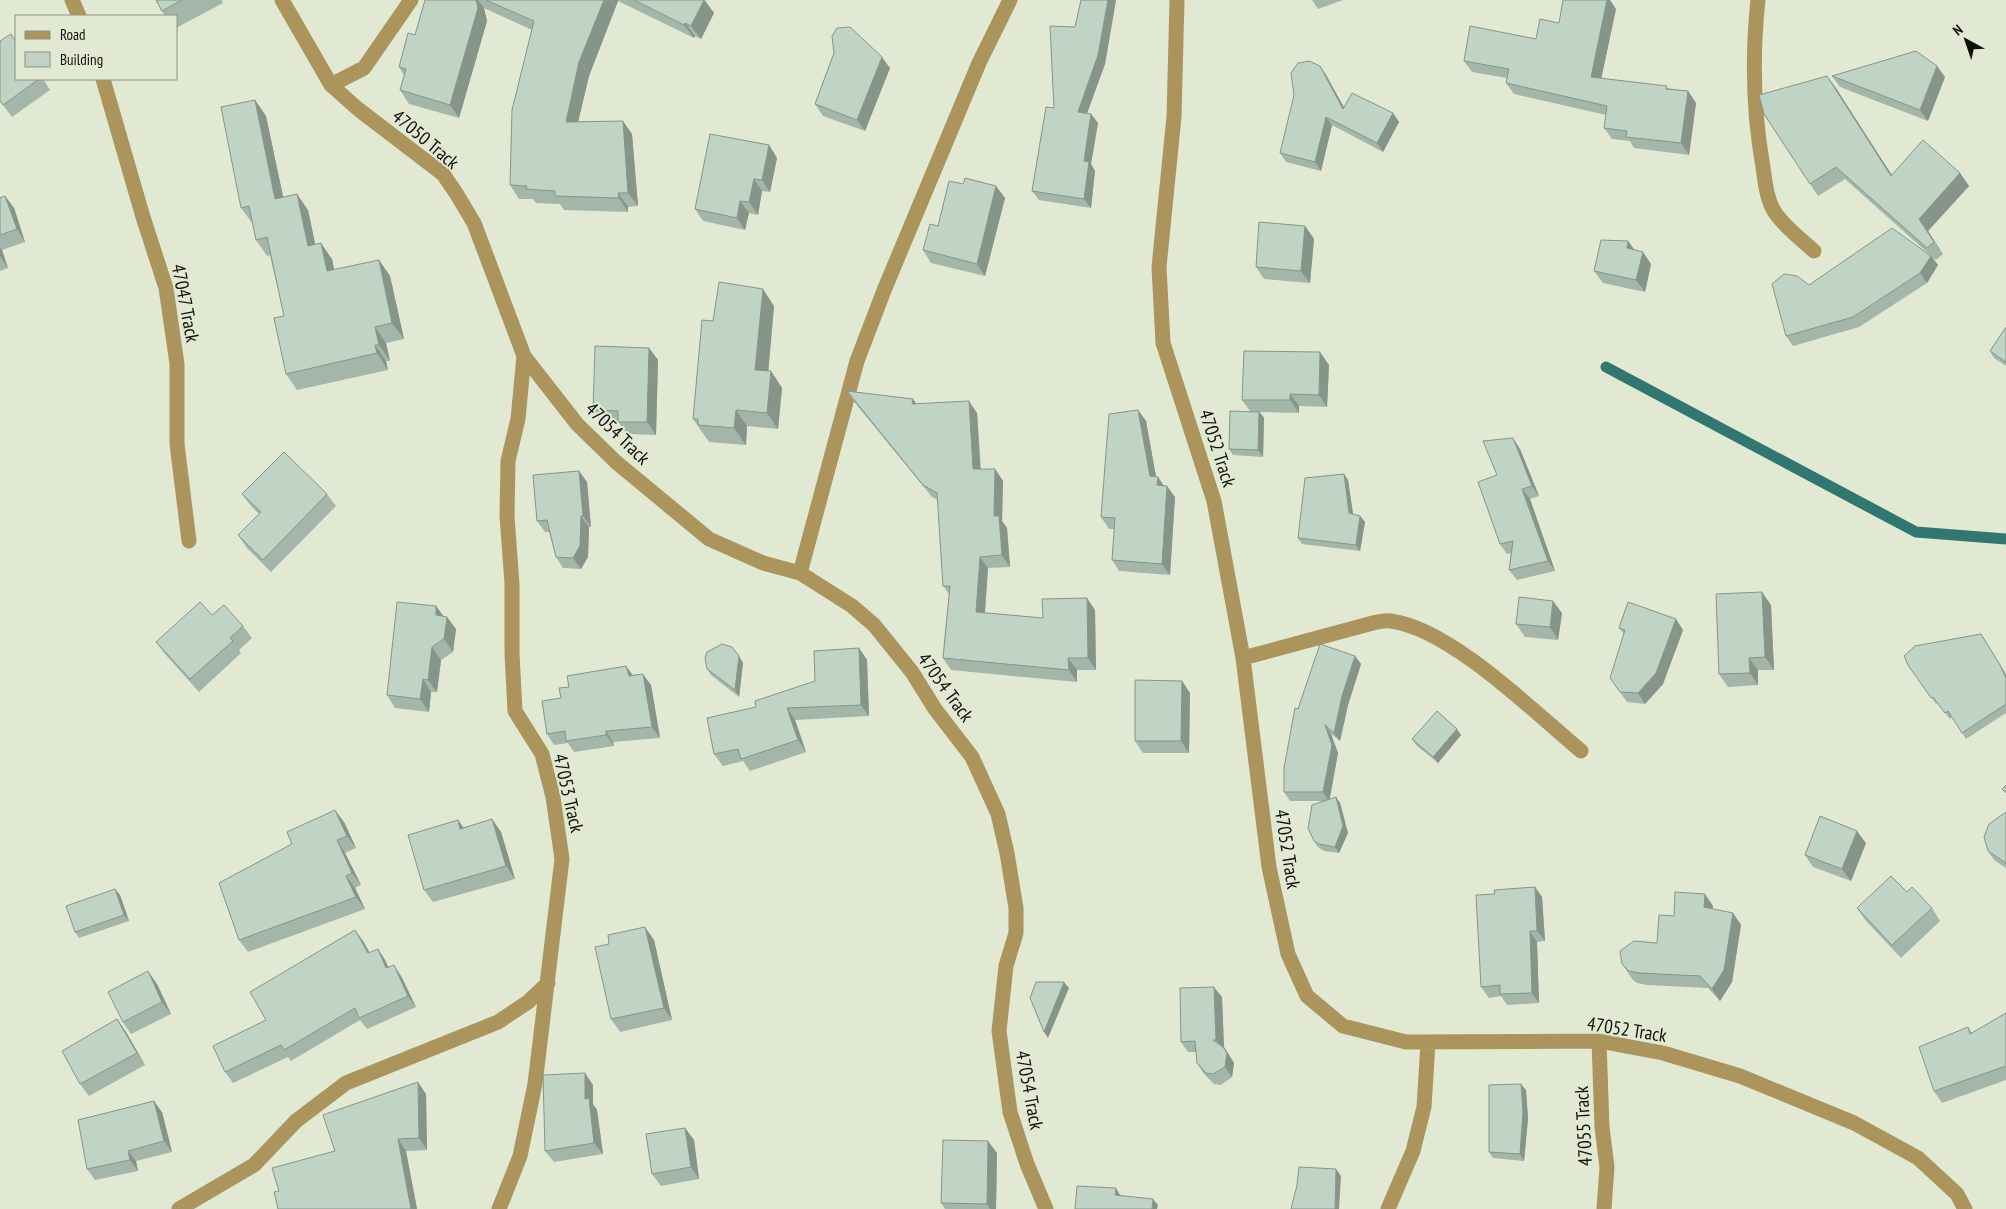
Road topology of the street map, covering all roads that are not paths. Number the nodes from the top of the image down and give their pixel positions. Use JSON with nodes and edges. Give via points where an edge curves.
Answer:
{"nodes":[{"id":1,"x":72,"y":0,"type":"edge"},
{"id":2,"x":282,"y":0,"type":"edge"},
{"id":3,"x":411,"y":0,"type":"edge"},
{"id":4,"x":1010,"y":0,"type":"edge"},
{"id":5,"x":1177,"y":0,"type":"edge"},
{"id":6,"x":1758,"y":0,"type":"edge"},
{"id":7,"x":79,"y":15,"type":"edge"},
{"id":8,"x":103,"y":80,"type":"edge"},
{"id":9,"x":331,"y":85,"type":"junction"},
{"id":10,"x":1814,"y":252,"type":"dead end"},
{"id":11,"x":524,"y":356,"type":"junction"},
{"id":12,"x":189,"y":541,"type":"dead end"},
{"id":13,"x":800,"y":573,"type":"junction"},
{"id":14,"x":1243,"y":658,"type":"junction"},
{"id":15,"x":1581,"y":751,"type":"dead end"},
{"id":16,"x":548,"y":983,"type":"junction"},
{"id":17,"x":1599,"y":1042,"type":"junction"},
{"id":18,"x":1428,"y":1043,"type":"junction"},
{"id":19,"x":179,"y":1209,"type":"edge"},
{"id":20,"x":499,"y":1209,"type":"edge"},
{"id":21,"x":1046,"y":1209,"type":"edge"},
{"id":22,"x":1388,"y":1209,"type":"edge"},
{"id":23,"x":1604,"y":1209,"type":"edge"},
{"id":24,"x":1965,"y":1209,"type":"edge"}],
"edges":[{"from":1,"to":7,"type":"street"},
{"from":2,"to":9,"type":"street","name":"47050 Track"},
{"from":3,"to":9,"type":"street","via":[[364,68]]},
{"from":4,"to":13,"type":"street","via":[[979,63],[857,361]]},
{"from":5,"to":14,"type":"street","name":"47052 Track","via":[[1174,118],[1159,267],[1163,343],[1214,501]]},
{"from":6,"to":10,"type":"street","via":[[1753,47],[1754,80],[1757,134],[1768,194],[1776,214]]},
{"from":8,"to":12,"type":"street","name":"47047 Track","via":[[166,288],[177,364],[176,444]]},
{"from":9,"to":11,"type":"street","name":"47050 Track","via":[[443,174],[474,223]]},
{"from":11,"to":13,"type":"street","name":"47054 Track","via":[[577,424],[616,462],[709,539],[763,563]]},
{"from":11,"to":16,"type":"street","name":"47053 Track","via":[[518,419],[508,461],[512,653],[515,712],[542,754],[553,797],[562,859]]},
{"from":13,"to":21,"type":"street","name":"47054 Track","via":[[852,606],[874,625],[972,757],[998,814],[1012,881],[1016,933],[1006,966],[1001,1000],[1002,1064],[1010,1112]]},
{"from":14,"to":15,"type":"street","via":[[1390,620],[1411,626],[1458,650]]},
{"from":14,"to":18,"type":"street","name":"47052 Track","via":[[1269,868],[1288,954],[1307,996],[1343,1026],[1406,1042]]},
{"from":16,"to":19,"type":"street","via":[[528,1002],[498,1022],[346,1083],[296,1121],[254,1165]]},
{"from":16,"to":20,"type":"street","name":"47053 Track","via":[[535,1084],[520,1156]]},
{"from":17,"to":18,"type":"street","name":"47052 Track"},
{"from":17,"to":23,"type":"street","name":"47055 Track","via":[[1606,1167]]},
{"from":17,"to":24,"type":"street","name":"47052 Track","via":[[1662,1053],[1740,1076],[1854,1123],[1918,1158],[1957,1194]]},
{"from":18,"to":22,"type":"street","via":[[1424,1107],[1413,1151]]}]}
